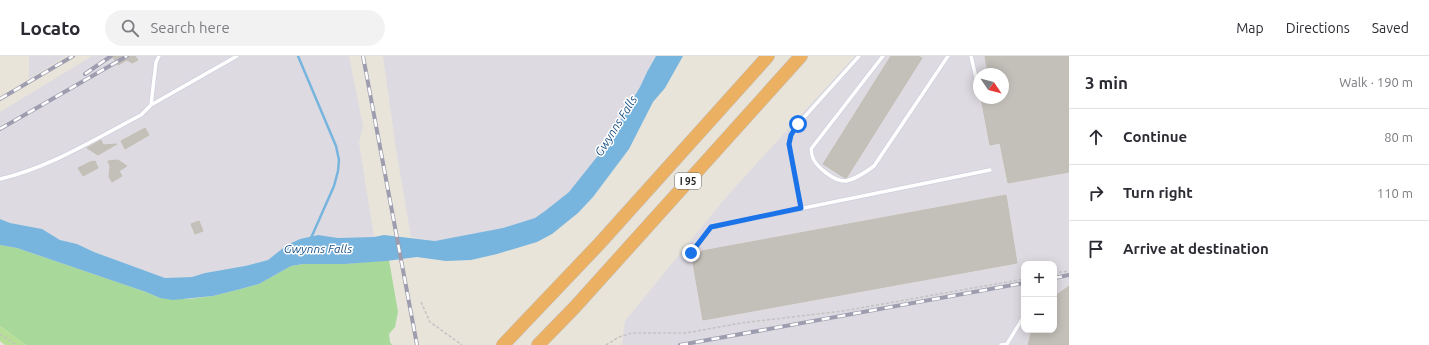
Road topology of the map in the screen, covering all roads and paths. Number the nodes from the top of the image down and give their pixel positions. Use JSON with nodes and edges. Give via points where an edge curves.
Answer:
{"nodes":[{"id":1,"x":159,"y":56,"type":"edge"},
{"id":2,"x":237,"y":56,"type":"edge"},
{"id":3,"x":768,"y":56,"type":"edge"},
{"id":4,"x":801,"y":56,"type":"edge"},
{"id":5,"x":859,"y":56,"type":"edge"},
{"id":6,"x":883,"y":56,"type":"edge"},
{"id":7,"x":948,"y":56,"type":"edge"},
{"id":8,"x":971,"y":56,"type":"edge"},
{"id":9,"x":974,"y":68,"type":"edge"},
{"id":10,"x":151,"y":105,"type":"junction"},
{"id":11,"x":990,"y":170,"type":"dead end"},
{"id":12,"x":0,"y":179,"type":"edge"},
{"id":13,"x":801,"y":208,"type":"junction"},
{"id":14,"x":691,"y":253,"type":"dead end"},
{"id":15,"x":1069,"y":271,"type":"edge"},
{"id":16,"x":1057,"y":273,"type":"edge"},
{"id":17,"x":1021,"y":280,"type":"edge"},
{"id":18,"x":421,"y":302,"type":"dead end"},
{"id":19,"x":1021,"y":321,"type":"edge"},
{"id":20,"x":0,"y":334,"type":"edge"},
{"id":21,"x":1007,"y":344,"type":"edge"},
{"id":22,"x":16,"y":345,"type":"edge"},
{"id":23,"x":462,"y":345,"type":"edge"},
{"id":24,"x":503,"y":345,"type":"edge"},
{"id":25,"x":538,"y":345,"type":"edge"},
{"id":26,"x":606,"y":345,"type":"edge"},
{"id":27,"x":1001,"y":345,"type":"edge"}],
"edges":[{"from":1,"to":10,"type":"lane"},
{"from":2,"to":10,"type":"lane"},
{"from":3,"to":24,"type":"highway","number":"I 95","via":[[600,243]]},
{"from":4,"to":25,"type":"highway","number":"I 95"},
{"from":5,"to":13,"type":"lane","via":[[791,135],[789,144]]},
{"from":6,"to":7,"type":"lane","via":[[811,149],[812,156],[821,169],[839,181],[846,181],[874,166]]},
{"from":8,"to":9,"type":"lane"},
{"from":10,"to":12,"type":"lane","via":[[141,115],[64,156],[34,170]]},
{"from":11,"to":13,"type":"lane"},
{"from":13,"to":14,"type":"lane","via":[[711,227]]},
{"from":15,"to":16,"type":"path"},
{"from":17,"to":26,"type":"path","via":[[843,311],[686,332],[632,333]]},
{"from":18,"to":23,"type":"path","via":[[430,322]]},
{"from":19,"to":21,"type":"lane"},
{"from":20,"to":22,"type":"path"},
{"from":21,"to":27,"type":"lane"}]}
